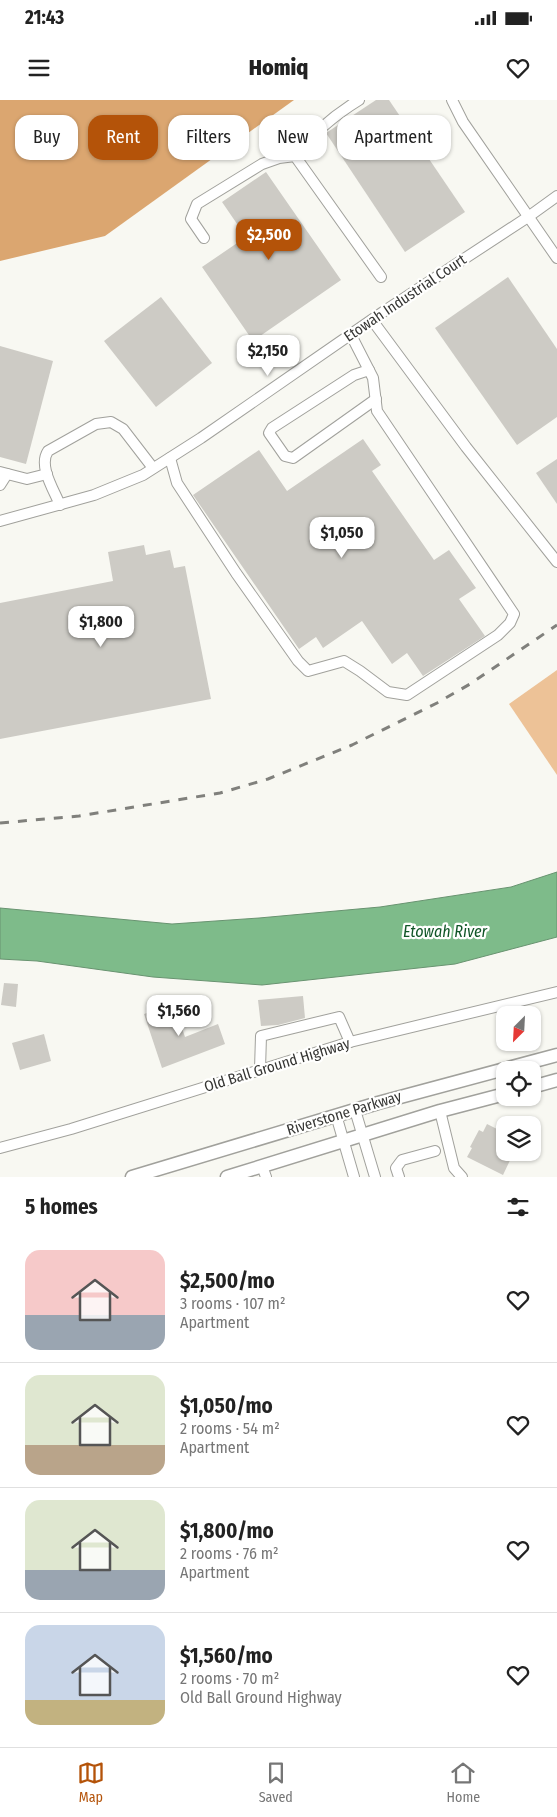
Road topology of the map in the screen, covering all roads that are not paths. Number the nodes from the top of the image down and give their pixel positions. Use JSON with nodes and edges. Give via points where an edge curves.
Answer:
{"nodes":[{"id":1,"x":359,"y":100,"type":"edge"},
{"id":2,"x":452,"y":100,"type":"edge"},
{"id":3,"x":327,"y":123,"type":"edge"},
{"id":4,"x":274,"y":160,"type":"edge"},
{"id":5,"x":298,"y":160,"type":"edge"},
{"id":6,"x":557,"y":196,"type":"edge"},
{"id":7,"x":528,"y":217,"type":"junction"},
{"id":8,"x":204,"y":238,"type":"dead end"},
{"id":9,"x":557,"y":258,"type":"edge"},
{"id":10,"x":381,"y":277,"type":"dead end"},
{"id":11,"x":372,"y":320,"type":"junction"},
{"id":12,"x":350,"y":335,"type":"junction"},
{"id":13,"x":369,"y":370,"type":"junction"},
{"id":14,"x":376,"y":399,"type":"junction"},
{"id":15,"x":170,"y":458,"type":"junction"},
{"id":16,"x":153,"y":468,"type":"junction"},
{"id":17,"x":4,"y":473,"type":"edge"},
{"id":18,"x":47,"y":474,"type":"junction"},
{"id":19,"x":0,"y":485,"type":"edge"},
{"id":20,"x":60,"y":505,"type":"junction"},
{"id":21,"x":0,"y":522,"type":"edge"},
{"id":22,"x":557,"y":562,"type":"edge"},
{"id":23,"x":557,"y":992,"type":"edge"},
{"id":24,"x":350,"y":1042,"type":"junction"},
{"id":25,"x":557,"y":1055,"type":"edge"},
{"id":26,"x":260,"y":1069,"type":"junction"},
{"id":27,"x":557,"y":1080,"type":"edge"},
{"id":28,"x":541,"y":1084,"type":"edge"},
{"id":29,"x":496,"y":1096,"type":"edge"},
{"id":30,"x":355,"y":1110,"type":"junction"},
{"id":31,"x":440,"y":1111,"type":"junction"},
{"id":32,"x":336,"y":1115,"type":"junction"},
{"id":33,"x":363,"y":1135,"type":"junction"},
{"id":34,"x":344,"y":1140,"type":"junction"},
{"id":35,"x":0,"y":1148,"type":"edge"},
{"id":36,"x":435,"y":1151,"type":"dead end"},
{"id":37,"x":264,"y":1171,"type":"edge"},
{"id":38,"x":132,"y":1177,"type":"edge"},
{"id":39,"x":227,"y":1177,"type":"edge"},
{"id":40,"x":354,"y":1177,"type":"edge"},
{"id":41,"x":375,"y":1177,"type":"edge"},
{"id":42,"x":399,"y":1177,"type":"edge"},
{"id":43,"x":462,"y":1177,"type":"edge"}],
"edges":[{"from":1,"to":3,"type":"street"},
{"from":2,"to":7,"type":"street","via":[[463,122]]},
{"from":4,"to":8,"type":"street","via":[[197,204],[191,219]]},
{"from":5,"to":10,"type":"street"},
{"from":6,"to":7,"type":"street","name":"Etowah Industrial Court"},
{"from":7,"to":9,"type":"street"},
{"from":7,"to":11,"type":"street","name":"Etowah Industrial Court"},
{"from":11,"to":12,"type":"street","name":"Etowah Industrial Court"},
{"from":11,"to":22,"type":"street"},
{"from":12,"to":13,"type":"street"},
{"from":12,"to":15,"type":"street","name":"Etowah Industrial Court"},
{"from":13,"to":14,"type":"street"},
{"from":13,"to":14,"type":"street","via":[[354,375],[269,432],[285,456],[293,458]]},
{"from":14,"to":15,"type":"street","via":[[377,411],[514,614],[498,635],[407,695],[388,692],[344,661],[308,671],[236,573],[188,499],[178,483]]},
{"from":15,"to":16,"type":"street","name":"Etowah Industrial Court"},
{"from":16,"to":18,"type":"street","via":[[122,429],[111,422],[104,422],[48,451],[44,462]]},
{"from":16,"to":20,"type":"street","name":"Etowah Industrial Court","via":[[94,495]]},
{"from":17,"to":18,"type":"street","via":[[27,479]]},
{"from":17,"to":19,"type":"street"},
{"from":18,"to":20,"type":"street"},
{"from":20,"to":21,"type":"street","name":"Etowah Industrial Court"},
{"from":23,"to":24,"type":"street","name":"Old Ball Ground Highway"},
{"from":24,"to":26,"type":"street","name":"Old Ball Ground Highway"},
{"from":24,"to":26,"type":"street","via":[[339,1017],[261,1036]]},
{"from":25,"to":30,"type":"main road","name":"Riverstone Parkway"},
{"from":26,"to":35,"type":"street","name":"Old Ball Ground Highway"},
{"from":27,"to":28,"type":"main road"},
{"from":29,"to":31,"type":"main road","name":"Riverstone Parkway"},
{"from":30,"to":32,"type":"main road","name":"Riverstone Parkway"},
{"from":30,"to":33,"type":"street"},
{"from":31,"to":33,"type":"main road","name":"Riverstone Parkway"},
{"from":31,"to":43,"type":"street","via":[[454,1168]]},
{"from":32,"to":34,"type":"street"},
{"from":32,"to":38,"type":"main road","name":"Riverstone Parkway"},
{"from":33,"to":34,"type":"main road","name":"Riverstone Parkway"},
{"from":33,"to":41,"type":"street"},
{"from":34,"to":37,"type":"main road","name":"Riverstone Parkway"},
{"from":34,"to":40,"type":"street"},
{"from":36,"to":42,"type":"street","via":[[402,1160],[396,1168]]},
{"from":37,"to":39,"type":"main road","name":"Riverstone Parkway"}]}
